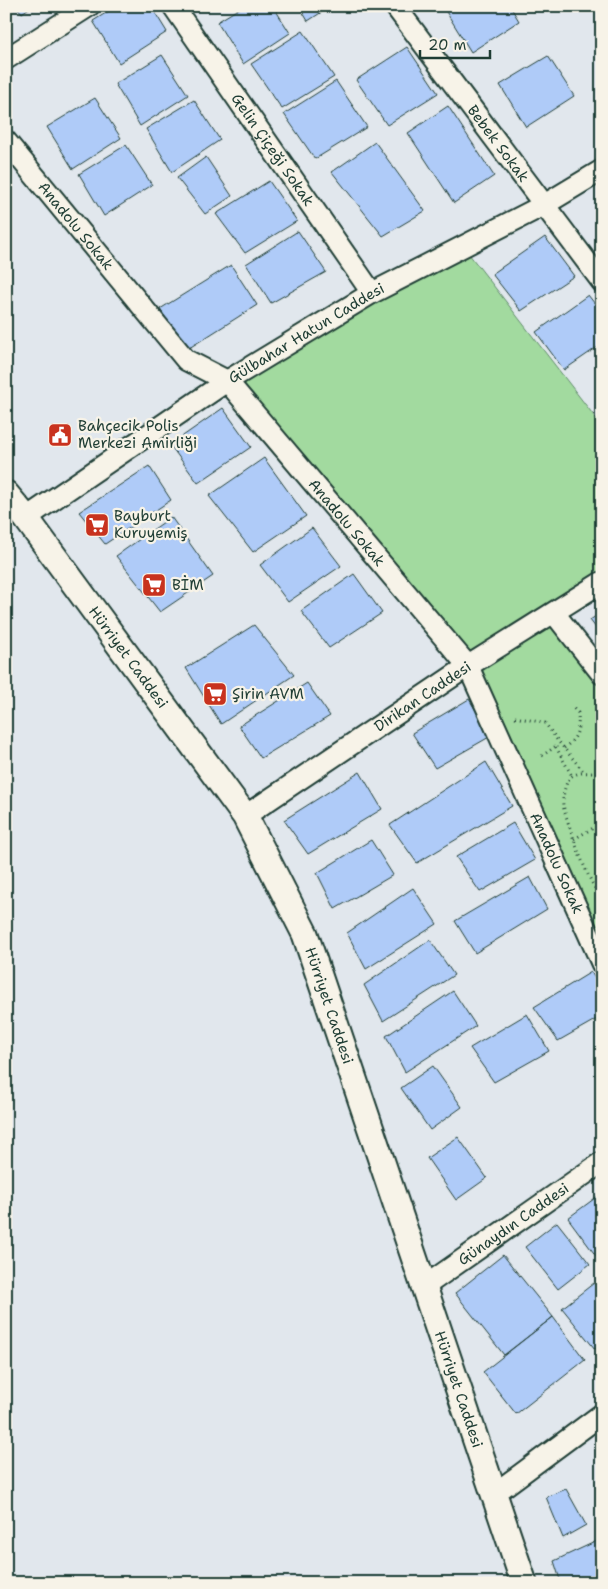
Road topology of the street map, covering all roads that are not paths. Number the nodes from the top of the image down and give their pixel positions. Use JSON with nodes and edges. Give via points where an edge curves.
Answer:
{"nodes":[{"id":1,"x":89,"y":6,"type":"edge"},
{"id":2,"x":173,"y":6,"type":"edge"},
{"id":3,"x":395,"y":6,"type":"edge"},
{"id":4,"x":6,"y":59,"type":"edge"},
{"id":5,"x":6,"y":140,"type":"edge"},
{"id":6,"x":602,"y":170,"type":"edge"},
{"id":7,"x":544,"y":206,"type":"junction"},
{"id":8,"x":602,"y":282,"type":"edge"},
{"id":9,"x":372,"y":293,"type":"junction"},
{"id":10,"x":228,"y":381,"type":"junction"},
{"id":11,"x":6,"y":494,"type":"edge"},
{"id":12,"x":26,"y":518,"type":"junction"},
{"id":13,"x":602,"y":582,"type":"edge"},
{"id":14,"x":554,"y":613,"type":"junction"},
{"id":15,"x":468,"y":666,"type":"junction"},
{"id":16,"x":602,"y":674,"type":"edge"},
{"id":17,"x":244,"y":816,"type":"junction"},
{"id":18,"x":602,"y":964,"type":"edge"},
{"id":19,"x":602,"y":1162,"type":"edge"},
{"id":20,"x":425,"y":1286,"type":"junction"},
{"id":21,"x":602,"y":1414,"type":"edge"},
{"id":22,"x":494,"y":1494,"type":"junction"},
{"id":23,"x":524,"y":1583,"type":"edge"}],
"edges":[{"from":1,"to":4,"type":"street"},
{"from":2,"to":9,"type":"street","name":"Gelin Çiçeği Sokak"},
{"from":3,"to":7,"type":"street","name":"Bebek Sokak"},
{"from":5,"to":10,"type":"street","name":"Anadolu Sokak","via":[[186,360]]},
{"from":6,"to":7,"type":"street","name":"Gülbahar Hatun Caddesi"},
{"from":7,"to":8,"type":"street","name":"Bebek Sokak"},
{"from":7,"to":9,"type":"street","name":"Gülbahar Hatun Caddesi"},
{"from":9,"to":10,"type":"street","name":"Gülbahar Hatun Caddesi"},
{"from":10,"to":12,"type":"street","name":"Gülbahar Hatun Caddesi"},
{"from":10,"to":15,"type":"street","name":"Anadolu Sokak"},
{"from":11,"to":12,"type":"street","name":"Hürriyet Caddesi"},
{"from":12,"to":17,"type":"street","name":"Hürriyet Caddesi"},
{"from":13,"to":14,"type":"street","name":"Dirikan Caddesi"},
{"from":14,"to":15,"type":"street","name":"Dirikan Caddesi"},
{"from":14,"to":16,"type":"street"},
{"from":15,"to":17,"type":"street","name":"Dirikan Caddesi"},
{"from":15,"to":18,"type":"street","name":"Anadolu Sokak"},
{"from":17,"to":20,"type":"street","name":"Hürriyet Caddesi","via":[[305,934]]},
{"from":19,"to":20,"type":"street","name":"Günaydın Caddesi"},
{"from":20,"to":22,"type":"street","name":"Hürriyet Caddesi"},
{"from":21,"to":22,"type":"street"},
{"from":22,"to":23,"type":"street","name":"Hürriyet Caddesi"}]}
